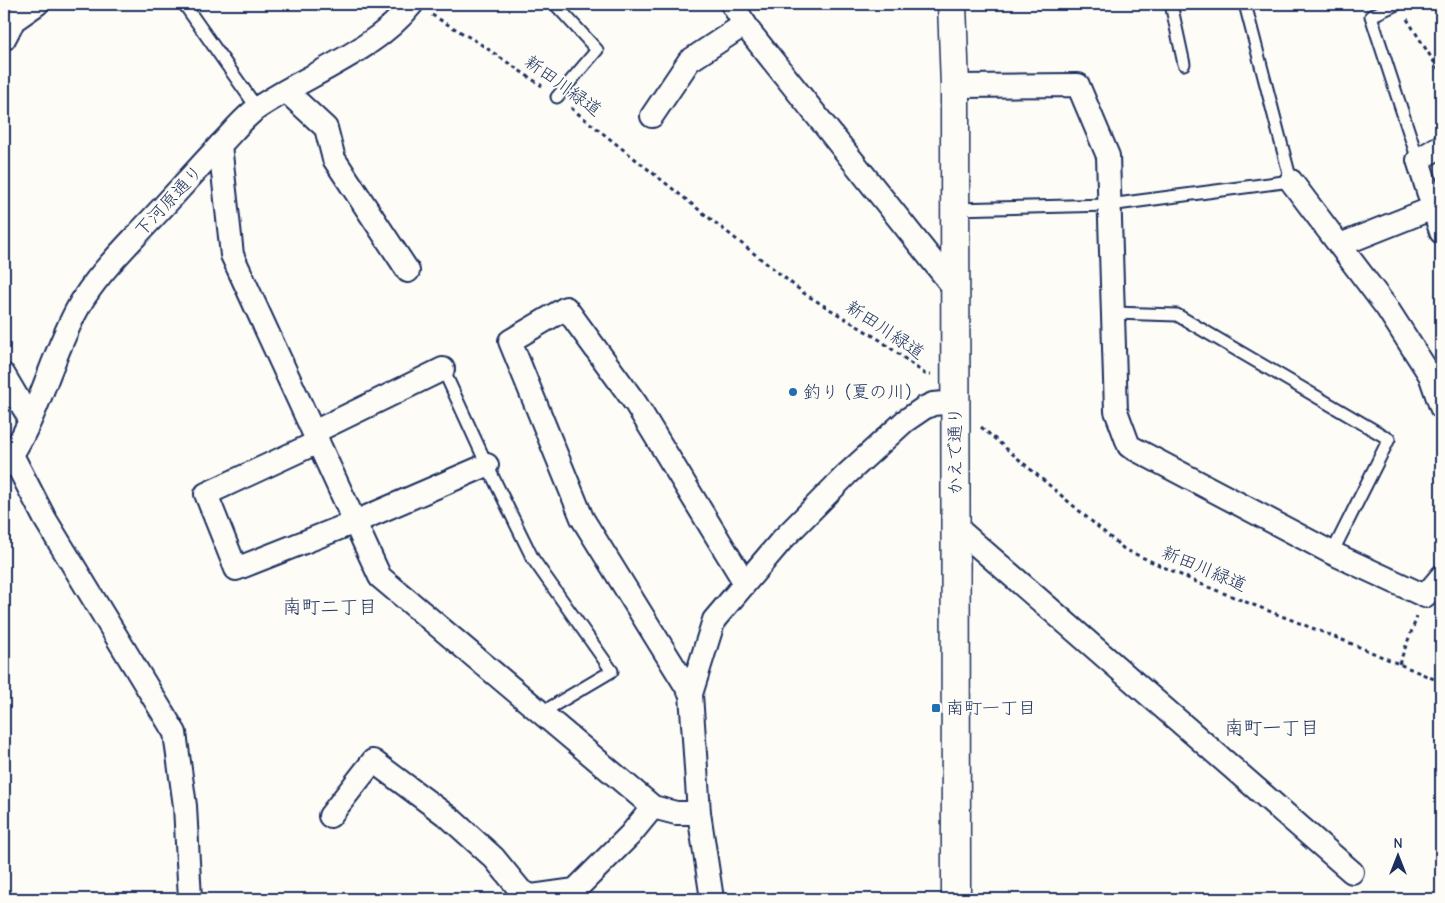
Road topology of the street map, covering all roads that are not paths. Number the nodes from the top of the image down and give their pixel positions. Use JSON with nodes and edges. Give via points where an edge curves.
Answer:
{"nodes":[{"id":1,"x":37,"y":4,"type":"edge"},
{"id":2,"x":184,"y":4,"type":"edge"},
{"id":3,"x":554,"y":4,"type":"edge"},
{"id":4,"x":732,"y":4,"type":"edge"},
{"id":5,"x":952,"y":4,"type":"edge"},
{"id":6,"x":1171,"y":4,"type":"edge"},
{"id":7,"x":1245,"y":4,"type":"edge"},
{"id":8,"x":1398,"y":4,"type":"edge"},
{"id":9,"x":410,"y":6,"type":"edge"},
{"id":10,"x":745,"y":24,"type":"junction"},
{"id":11,"x":4,"y":39,"type":"edge"},
{"id":12,"x":1184,"y":64,"type":"dead end"},
{"id":13,"x":955,"y":86,"type":"junction"},
{"id":14,"x":286,"y":91,"type":"junction"},
{"id":15,"x":557,"y":97,"type":"road end"},
{"id":16,"x":257,"y":108,"type":"junction"},
{"id":17,"x":652,"y":116,"type":"dead end"},
{"id":18,"x":220,"y":145,"type":"junction"},
{"id":19,"x":1441,"y":146,"type":"edge"},
{"id":20,"x":1418,"y":160,"type":"junction"},
{"id":21,"x":1291,"y":181,"type":"junction"},
{"id":22,"x":1109,"y":205,"type":"junction"},
{"id":23,"x":1433,"y":208,"type":"junction"},
{"id":24,"x":955,"y":209,"type":"junction"},
{"id":25,"x":1441,"y":232,"type":"edge"},
{"id":26,"x":1340,"y":245,"type":"junction"},
{"id":27,"x":408,"y":270,"type":"dead end"},
{"id":28,"x":955,"y":289,"type":"junction"},
{"id":29,"x":1113,"y":313,"type":"junction"},
{"id":30,"x":443,"y":369,"type":"joint"},
{"id":31,"x":4,"y":375,"type":"edge"},
{"id":32,"x":955,"y":402,"type":"junction"},
{"id":33,"x":1441,"y":407,"type":"edge"},
{"id":34,"x":30,"y":419,"type":"junction"},
{"id":35,"x":316,"y":437,"type":"junction"},
{"id":36,"x":8,"y":461,"type":"edge"},
{"id":37,"x":487,"y":465,"type":"junction"},
{"id":38,"x":355,"y":522,"type":"junction"},
{"id":39,"x":956,"y":527,"type":"junction"},
{"id":40,"x":1332,"y":553,"type":"junction"},
{"id":41,"x":1441,"y":577,"type":"edge"},
{"id":42,"x":745,"y":583,"type":"junction"},
{"id":43,"x":691,"y":694,"type":"junction"},
{"id":44,"x":541,"y":713,"type":"junction"},
{"id":45,"x":653,"y":807,"type":"junction"},
{"id":46,"x":699,"y":813,"type":"junction"},
{"id":47,"x":330,"y":816,"type":"dead end"},
{"id":48,"x":1352,"y":872,"type":"dead end"},
{"id":49,"x":190,"y":899,"type":"edge"},
{"id":50,"x":712,"y":899,"type":"edge"},
{"id":51,"x":956,"y":899,"type":"edge"}],
"edges":[{"from":1,"to":11,"type":"street","via":[[14,20]]},
{"from":2,"to":16,"type":"lane"},
{"from":3,"to":15,"type":"lane","via":[[597,50]]},
{"from":4,"to":10,"type":"street"},
{"from":5,"to":13,"type":"street","name":"かえで通り"},
{"from":6,"to":12,"type":"lane"},
{"from":7,"to":21,"type":"lane"},
{"from":8,"to":20,"type":"lane","via":[[1370,16]]},
{"from":9,"to":14,"type":"street","name":"下河原通り","via":[[386,31]]},
{"from":10,"to":17,"type":"street","via":[[689,61]]},
{"from":10,"to":28,"type":"street"},
{"from":13,"to":22,"type":"street","via":[[1078,85],[1108,156]]},
{"from":13,"to":24,"type":"street","name":"かえで通り"},
{"from":14,"to":16,"type":"street","name":"下河原通り"},
{"from":14,"to":27,"type":"street","via":[[326,128],[334,159]]},
{"from":16,"to":18,"type":"street","name":"下河原通り"},
{"from":18,"to":34,"type":"street","name":"下河原通り","via":[[110,265],[80,305]]},
{"from":18,"to":35,"type":"street","via":[[232,255]]},
{"from":19,"to":20,"type":"street"},
{"from":20,"to":23,"type":"street"},
{"from":21,"to":22,"type":"lane"},
{"from":21,"to":26,"type":"street"},
{"from":22,"to":24,"type":"lane"},
{"from":22,"to":29,"type":"street"},
{"from":23,"to":25,"type":"street"},
{"from":23,"to":26,"type":"street"},
{"from":24,"to":28,"type":"street","name":"かえで通り"},
{"from":26,"to":33,"type":"street","via":[[1387,308],[1430,375]]},
{"from":28,"to":32,"type":"street","name":"かえで通り"},
{"from":29,"to":40,"type":"street","via":[[1116,411],[1129,446]]},
{"from":29,"to":40,"type":"lane","via":[[1177,315],[1389,439]]},
{"from":30,"to":35,"type":"street"},
{"from":30,"to":37,"type":"lane"},
{"from":31,"to":34,"type":"street"},
{"from":32,"to":39,"type":"street","name":"かえで通り"},
{"from":32,"to":42,"type":"street","via":[[933,404],[905,421],[780,541]]},
{"from":34,"to":36,"type":"street","name":"下河原通り"},
{"from":35,"to":38,"type":"street"},
{"from":35,"to":38,"type":"street","via":[[206,494],[236,569]]},
{"from":36,"to":49,"type":"street","via":[[175,733],[186,806]]},
{"from":37,"to":38,"type":"street"},
{"from":37,"to":44,"type":"lane","via":[[533,559],[612,671]]},
{"from":38,"to":44,"type":"street","via":[[380,578]]},
{"from":39,"to":48,"type":"street"},
{"from":39,"to":51,"type":"street","name":"かえで通り"},
{"from":40,"to":41,"type":"street","via":[[1425,596]]},
{"from":42,"to":43,"type":"street","via":[[714,620]]},
{"from":42,"to":43,"type":"street","via":[[636,404],[566,308],[510,341],[582,518]]},
{"from":43,"to":46,"type":"street"},
{"from":44,"to":45,"type":"street"},
{"from":45,"to":46,"type":"street","via":[[676,813]]},
{"from":45,"to":47,"type":"street","via":[[575,890],[532,896],[521,891],[494,858],[451,819],[373,761]]},
{"from":46,"to":50,"type":"street"}]}
